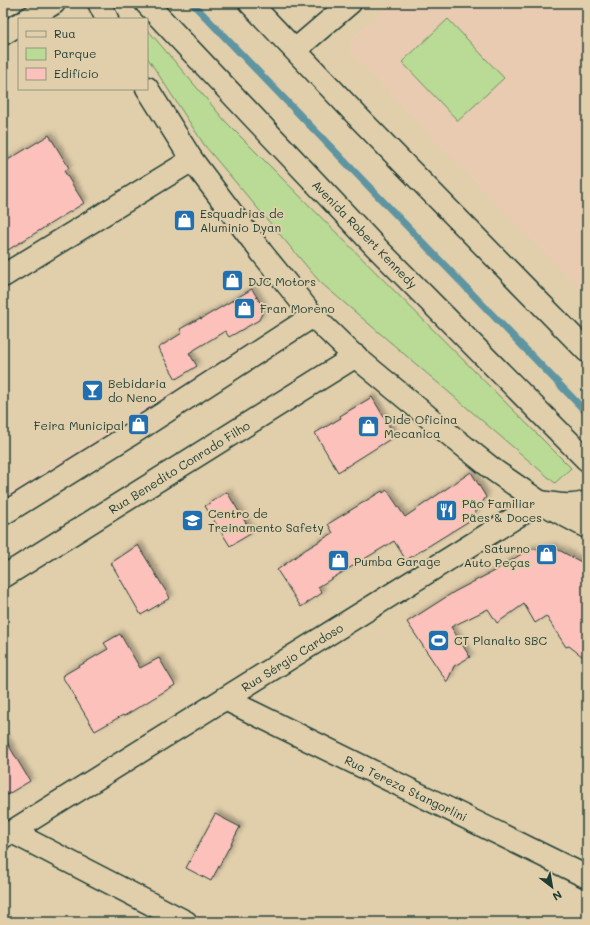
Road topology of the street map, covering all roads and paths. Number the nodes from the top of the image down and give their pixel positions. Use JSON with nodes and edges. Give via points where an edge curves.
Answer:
{"nodes":[{"id":1,"x":54,"y":3,"type":"edge"},
{"id":2,"x":99,"y":3,"type":"edge"},
{"id":3,"x":146,"y":3,"type":"edge"},
{"id":4,"x":250,"y":3,"type":"edge"},
{"id":5,"x":350,"y":3,"type":"edge"},
{"id":6,"x":30,"y":18,"type":"edge"},
{"id":7,"x":106,"y":18,"type":"edge"},
{"id":8,"x":18,"y":25,"type":"edge"},
{"id":9,"x":3,"y":34,"type":"edge"},
{"id":10,"x":295,"y":50,"type":"junction"},
{"id":11,"x":148,"y":90,"type":"edge"},
{"id":12,"x":192,"y":160,"type":"junction"},
{"id":13,"x":3,"y":276,"type":"edge"},
{"id":14,"x":313,"y":316,"type":"junction"},
{"id":15,"x":587,"y":350,"type":"edge"},
{"id":16,"x":356,"y":356,"type":"junction"},
{"id":17,"x":587,"y":460,"type":"edge"},
{"id":18,"x":540,"y":502,"type":"junction"},
{"id":19,"x":587,"y":502,"type":"edge"},
{"id":20,"x":3,"y":514,"type":"edge"},
{"id":21,"x":587,"y":527,"type":"edge"},
{"id":22,"x":3,"y":577,"type":"edge"},
{"id":23,"x":224,"y":699,"type":"junction"},
{"id":24,"x":7,"y":834,"type":"edge"},
{"id":25,"x":587,"y":877,"type":"edge"},
{"id":26,"x":186,"y":922,"type":"edge"}],
"edges":[{"from":1,"to":6,"type":"street"},
{"from":2,"to":7,"type":"street"},
{"from":3,"to":17,"type":"street","name":"Avenida Robert Kennedy","via":[[373,244]]},
{"from":4,"to":10,"type":"street"},
{"from":5,"to":10,"type":"street"},
{"from":8,"to":9,"type":"street"},
{"from":10,"to":15,"type":"street"},
{"from":11,"to":12,"type":"street"},
{"from":12,"to":13,"type":"street"},
{"from":12,"to":14,"type":"street"},
{"from":14,"to":16,"type":"street"},
{"from":14,"to":20,"type":"street"},
{"from":16,"to":18,"type":"street","via":[[495,471]]},
{"from":16,"to":22,"type":"street","name":"Rua Benedito Conrado Filho"},
{"from":18,"to":19,"type":"street","via":[[567,506]]},
{"from":18,"to":21,"type":"street"},
{"from":18,"to":23,"type":"street","name":"Rua Sérgio Cardoso"},
{"from":23,"to":24,"type":"street","name":"Rua Sérgio Cardoso"},
{"from":23,"to":25,"type":"street","name":"Rua Tereza Stangorlini"},
{"from":24,"to":26,"type":"street"}]}
